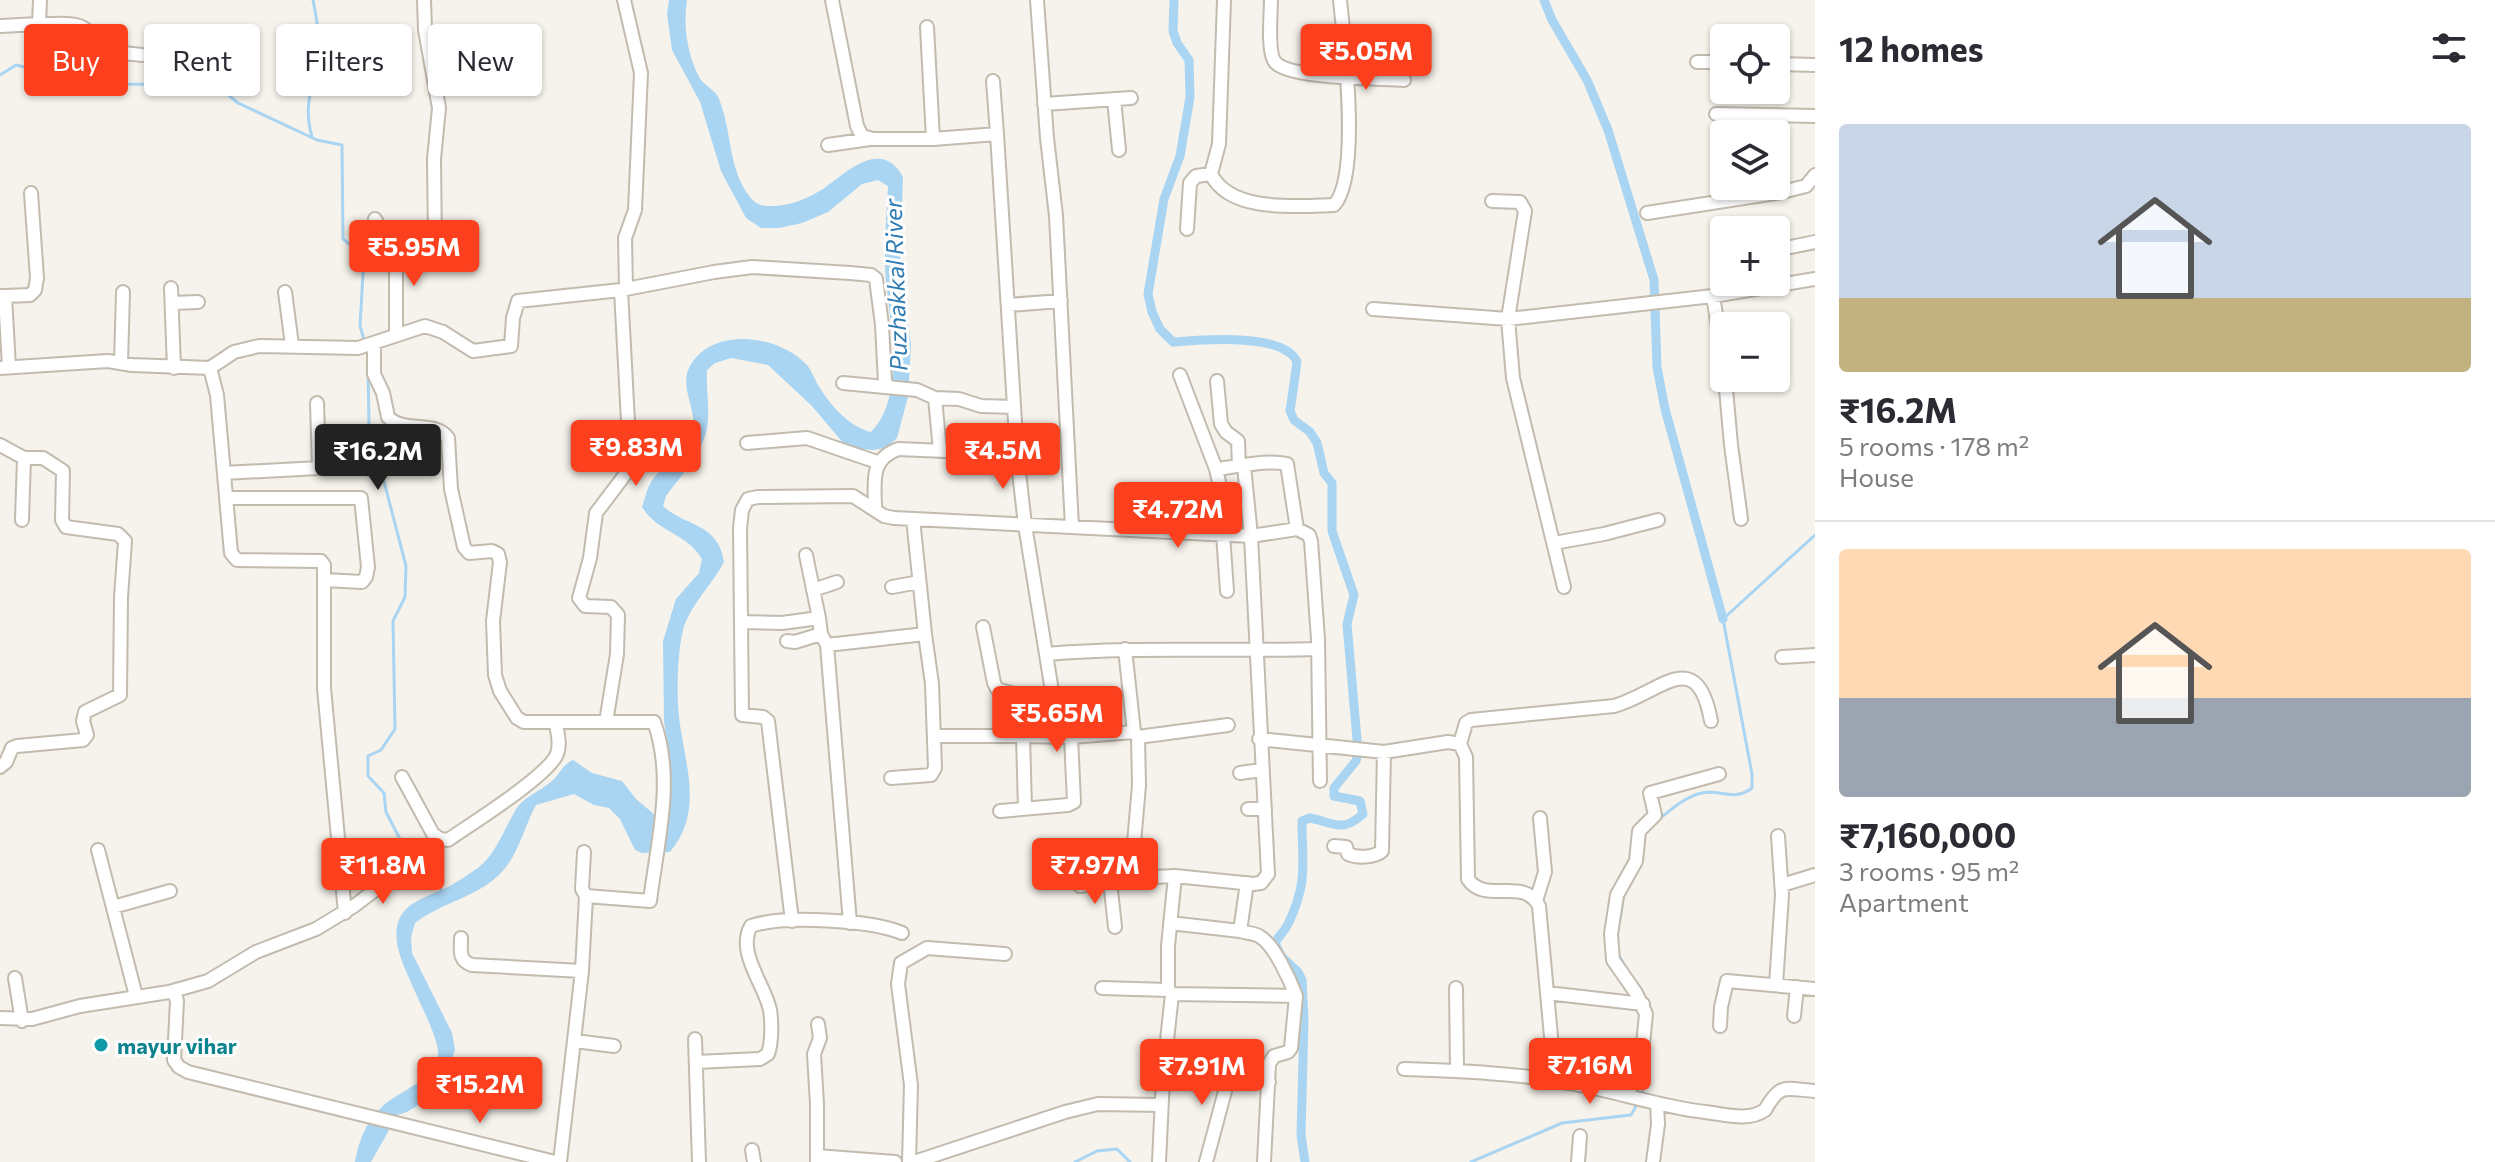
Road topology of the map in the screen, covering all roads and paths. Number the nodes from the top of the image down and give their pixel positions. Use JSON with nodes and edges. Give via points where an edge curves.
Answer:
{"nodes":[{"id":1,"x":40,"y":0,"type":"edge"},
{"id":2,"x":424,"y":0,"type":"edge"},
{"id":3,"x":624,"y":0,"type":"edge"},
{"id":4,"x":832,"y":0,"type":"edge"},
{"id":5,"x":1037,"y":0,"type":"edge"},
{"id":6,"x":1224,"y":0,"type":"edge"},
{"id":7,"x":1271,"y":0,"type":"edge"},
{"id":8,"x":1340,"y":0,"type":"edge"},
{"id":9,"x":39,"y":24,"type":"edge"},
{"id":10,"x":24,"y":25,"type":"edge"},
{"id":11,"x":0,"y":26,"type":"edge"},
{"id":12,"x":927,"y":27,"type":"dead end"},
{"id":13,"x":128,"y":54,"type":"edge"},
{"id":14,"x":142,"y":55,"type":"dead end"},
{"id":15,"x":1697,"y":62,"type":"dead end"},
{"id":16,"x":1710,"y":62,"type":"edge"},
{"id":17,"x":1790,"y":64,"type":"edge"},
{"id":18,"x":1815,"y":65,"type":"edge"},
{"id":19,"x":1347,"y":77,"type":"junction"},
{"id":20,"x":1404,"y":80,"type":"dead end"},
{"id":21,"x":993,"y":81,"type":"dead end"},
{"id":22,"x":1131,"y":98,"type":"dead end"},
{"id":23,"x":1114,"y":99,"type":"junction"},
{"id":24,"x":1044,"y":104,"type":"junction"},
{"id":25,"x":1716,"y":114,"type":"dead end"},
{"id":26,"x":1815,"y":116,"type":"edge"},
{"id":27,"x":997,"y":134,"type":"junction"},
{"id":28,"x":873,"y":139,"type":"junction"},
{"id":29,"x":933,"y":139,"type":"junction"},
{"id":30,"x":828,"y":145,"type":"dead end"},
{"id":31,"x":1119,"y":150,"type":"dead end"},
{"id":32,"x":1211,"y":174,"type":"junction"},
{"id":33,"x":1815,"y":175,"type":"edge"},
{"id":34,"x":31,"y":193,"type":"dead end"},
{"id":35,"x":1492,"y":201,"type":"dead end"},
{"id":36,"x":1647,"y":213,"type":"dead end"},
{"id":37,"x":375,"y":219,"type":"dead end"},
{"id":38,"x":1187,"y":229,"type":"dead end"},
{"id":39,"x":1815,"y":242,"type":"edge"},
{"id":40,"x":1790,"y":247,"type":"edge"},
{"id":41,"x":396,"y":255,"type":"junction"},
{"id":42,"x":1815,"y":279,"type":"edge"},
{"id":43,"x":1790,"y":282,"type":"edge"},
{"id":44,"x":171,"y":288,"type":"dead end"},
{"id":45,"x":624,"y":289,"type":"junction"},
{"id":46,"x":123,"y":292,"type":"dead end"},
{"id":47,"x":285,"y":292,"type":"dead end"},
{"id":48,"x":2,"y":296,"type":"edge"},
{"id":49,"x":1713,"y":296,"type":"joint"},
{"id":50,"x":1061,"y":301,"type":"junction"},
{"id":51,"x":198,"y":302,"type":"dead end"},
{"id":52,"x":172,"y":303,"type":"junction"},
{"id":53,"x":1008,"y":305,"type":"junction"},
{"id":54,"x":1373,"y":309,"type":"dead end"},
{"id":55,"x":1716,"y":312,"type":"edge"},
{"id":56,"x":1508,"y":319,"type":"junction"},
{"id":57,"x":396,"y":334,"type":"junction"},
{"id":58,"x":292,"y":345,"type":"junction"},
{"id":59,"x":367,"y":345,"type":"junction"},
{"id":60,"x":121,"y":363,"type":"junction"},
{"id":61,"x":4,"y":368,"type":"edge"},
{"id":62,"x":174,"y":368,"type":"junction"},
{"id":63,"x":210,"y":368,"type":"junction"},
{"id":64,"x":1180,"y":375,"type":"dead end"},
{"id":65,"x":1217,"y":381,"type":"dead end"},
{"id":66,"x":843,"y":383,"type":"dead end"},
{"id":67,"x":889,"y":387,"type":"junction"},
{"id":68,"x":1726,"y":392,"type":"edge"},
{"id":69,"x":935,"y":398,"type":"junction"},
{"id":70,"x":317,"y":403,"type":"dead end"},
{"id":71,"x":1014,"y":407,"type":"junction"},
{"id":72,"x":747,"y":443,"type":"dead end"},
{"id":73,"x":0,"y":445,"type":"edge"},
{"id":74,"x":940,"y":451,"type":"junction"},
{"id":75,"x":346,"y":452,"type":"dead end"},
{"id":76,"x":1017,"y":454,"type":"junction"},
{"id":77,"x":24,"y":458,"type":"junction"},
{"id":78,"x":877,"y":462,"type":"junction"},
{"id":79,"x":1242,"y":466,"type":"junction"},
{"id":80,"x":319,"y":468,"type":"junction"},
{"id":81,"x":1216,"y":469,"type":"junction"},
{"id":82,"x":224,"y":473,"type":"junction"},
{"id":83,"x":226,"y":498,"type":"junction"},
{"id":84,"x":875,"y":509,"type":"junction"},
{"id":85,"x":913,"y":519,"type":"junction"},
{"id":86,"x":1741,"y":519,"type":"dead end"},
{"id":87,"x":22,"y":520,"type":"dead end"},
{"id":88,"x":1658,"y":520,"type":"dead end"},
{"id":89,"x":1025,"y":525,"type":"junction"},
{"id":90,"x":1072,"y":527,"type":"junction"},
{"id":91,"x":1297,"y":529,"type":"junction"},
{"id":92,"x":1227,"y":535,"type":"junction"},
{"id":93,"x":1251,"y":536,"type":"junction"},
{"id":94,"x":1554,"y":543,"type":"junction"},
{"id":95,"x":806,"y":555,"type":"dead end"},
{"id":96,"x":325,"y":580,"type":"junction"},
{"id":97,"x":837,"y":582,"type":"dead end"},
{"id":98,"x":919,"y":582,"type":"junction"},
{"id":99,"x":892,"y":587,"type":"dead end"},
{"id":100,"x":1564,"y":587,"type":"dead end"},
{"id":101,"x":813,"y":590,"type":"junction"},
{"id":102,"x":1227,"y":591,"type":"dead end"},
{"id":103,"x":819,"y":618,"type":"junction"},
{"id":104,"x":741,"y":622,"type":"junction"},
{"id":105,"x":983,"y":627,"type":"dead end"},
{"id":106,"x":925,"y":634,"type":"junction"},
{"id":107,"x":824,"y":640,"type":"junction"},
{"id":108,"x":787,"y":641,"type":"dead end"},
{"id":109,"x":1125,"y":649,"type":"junction"},
{"id":110,"x":1318,"y":649,"type":"junction"},
{"id":111,"x":1257,"y":651,"type":"junction"},
{"id":112,"x":1046,"y":654,"type":"junction"},
{"id":113,"x":1815,"y":655,"type":"edge"},
{"id":114,"x":1782,"y":657,"type":"dead end"},
{"id":115,"x":1051,"y":685,"type":"dead end"},
{"id":116,"x":1711,"y":721,"type":"dead end"},
{"id":117,"x":606,"y":722,"type":"junction"},
{"id":118,"x":556,"y":723,"type":"junction"},
{"id":119,"x":1228,"y":725,"type":"dead end"},
{"id":120,"x":1136,"y":734,"type":"junction"},
{"id":121,"x":935,"y":736,"type":"junction"},
{"id":122,"x":1023,"y":736,"type":"junction"},
{"id":123,"x":1071,"y":737,"type":"junction"},
{"id":124,"x":1259,"y":739,"type":"junction"},
{"id":125,"x":1460,"y":744,"type":"junction"},
{"id":126,"x":1319,"y":746,"type":"junction"},
{"id":127,"x":1384,"y":752,"type":"junction"},
{"id":128,"x":0,"y":767,"type":"edge"},
{"id":129,"x":1262,"y":770,"type":"junction"},
{"id":130,"x":1240,"y":773,"type":"dead end"},
{"id":131,"x":1719,"y":774,"type":"dead end"},
{"id":132,"x":402,"y":777,"type":"dead end"},
{"id":133,"x":891,"y":778,"type":"dead end"},
{"id":134,"x":1320,"y":781,"type":"dead end"},
{"id":135,"x":1025,"y":809,"type":"junction"},
{"id":136,"x":1248,"y":809,"type":"dead end"},
{"id":137,"x":1265,"y":809,"type":"junction"},
{"id":138,"x":1000,"y":811,"type":"dead end"},
{"id":139,"x":1540,"y":818,"type":"dead end"},
{"id":140,"x":1778,"y":836,"type":"dead end"},
{"id":141,"x":1334,"y":846,"type":"dead end"},
{"id":142,"x":98,"y":850,"type":"dead end"},
{"id":143,"x":584,"y":852,"type":"dead end"},
{"id":144,"x":400,"y":871,"type":"dead end"},
{"id":145,"x":1815,"y":875,"type":"edge"},
{"id":146,"x":1175,"y":876,"type":"junction"},
{"id":147,"x":1131,"y":878,"type":"junction"},
{"id":148,"x":1110,"y":881,"type":"junction"},
{"id":149,"x":1247,"y":883,"type":"junction"},
{"id":150,"x":1782,"y":885,"type":"junction"},
{"id":151,"x":1080,"y":886,"type":"dead end"},
{"id":152,"x":170,"y":891,"type":"dead end"},
{"id":153,"x":586,"y":896,"type":"junction"},
{"id":154,"x":1536,"y":901,"type":"junction"},
{"id":155,"x":113,"y":907,"type":"junction"},
{"id":156,"x":345,"y":913,"type":"junction"},
{"id":157,"x":792,"y":921,"type":"junction"},
{"id":158,"x":850,"y":923,"type":"junction"},
{"id":159,"x":1170,"y":923,"type":"junction"},
{"id":160,"x":1115,"y":927,"type":"dead end"},
{"id":161,"x":1240,"y":931,"type":"junction"},
{"id":162,"x":902,"y":933,"type":"dead end"},
{"id":163,"x":461,"y":938,"type":"dead end"},
{"id":164,"x":1005,"y":954,"type":"dead end"},
{"id":165,"x":582,"y":971,"type":"junction"},
{"id":166,"x":15,"y":978,"type":"dead end"},
{"id":167,"x":1776,"y":985,"type":"junction"},
{"id":168,"x":1797,"y":987,"type":"junction"},
{"id":169,"x":1102,"y":988,"type":"dead end"},
{"id":170,"x":1456,"y":988,"type":"dead end"},
{"id":171,"x":1815,"y":989,"type":"edge"},
{"id":172,"x":169,"y":992,"type":"junction"},
{"id":173,"x":1170,"y":992,"type":"junction"},
{"id":174,"x":1547,"y":993,"type":"junction"},
{"id":175,"x":136,"y":996,"type":"junction"},
{"id":176,"x":1296,"y":996,"type":"junction"},
{"id":177,"x":1643,"y":1004,"type":"junction"},
{"id":178,"x":1794,"y":1016,"type":"dead end"},
{"id":179,"x":0,"y":1018,"type":"edge"},
{"id":180,"x":22,"y":1021,"type":"junction"},
{"id":181,"x":818,"y":1024,"type":"dead end"},
{"id":182,"x":1720,"y":1026,"type":"dead end"},
{"id":183,"x":695,"y":1039,"type":"dead end"},
{"id":184,"x":575,"y":1041,"type":"junction"},
{"id":185,"x":614,"y":1046,"type":"dead end"},
{"id":186,"x":696,"y":1062,"type":"junction"},
{"id":187,"x":1404,"y":1069,"type":"dead end"},
{"id":188,"x":1457,"y":1070,"type":"junction"},
{"id":189,"x":1163,"y":1078,"type":"junction"},
{"id":190,"x":1228,"y":1080,"type":"junction"},
{"id":191,"x":1555,"y":1080,"type":"junction"},
{"id":192,"x":1269,"y":1082,"type":"junction"},
{"id":193,"x":1815,"y":1091,"type":"edge"},
{"id":194,"x":1629,"y":1096,"type":"junction"},
{"id":195,"x":1652,"y":1103,"type":"junction"},
{"id":196,"x":1161,"y":1105,"type":"junction"},
{"id":197,"x":1580,"y":1136,"type":"dead end"},
{"id":198,"x":817,"y":1159,"type":"edge"},
{"id":199,"x":557,"y":1162,"type":"edge"},
{"id":200,"x":699,"y":1162,"type":"edge"},
{"id":201,"x":895,"y":1162,"type":"edge"},
{"id":202,"x":911,"y":1162,"type":"edge"},
{"id":203,"x":1159,"y":1162,"type":"edge"},
{"id":204,"x":1206,"y":1162,"type":"edge"},
{"id":205,"x":1264,"y":1162,"type":"edge"},
{"id":206,"x":1578,"y":1162,"type":"edge"},
{"id":207,"x":1653,"y":1162,"type":"edge"}],
"edges":[{"from":1,"to":9,"type":"street"},
{"from":2,"to":41,"type":"street","via":[[439,108],[435,241],[426,254]]},
{"from":3,"to":45,"type":"street","via":[[641,73],[635,210],[625,238]]},
{"from":4,"to":28,"type":"street","via":[[857,126],[862,136]]},
{"from":5,"to":24,"type":"street"},
{"from":6,"to":32,"type":"street","via":[[1219,144]]},
{"from":7,"to":19,"type":"street","via":[[1275,64]]},
{"from":8,"to":19,"type":"street"},
{"from":10,"to":11,"type":"street"},
{"from":12,"to":29,"type":"street"},
{"from":13,"to":14,"type":"street"},
{"from":15,"to":16,"type":"street"},
{"from":17,"to":18,"type":"street"},
{"from":19,"to":20,"type":"street"},
{"from":19,"to":32,"type":"street","via":[[1350,121],[1343,185],[1334,205],[1253,203],[1229,195]]},
{"from":21,"to":27,"type":"street"},
{"from":22,"to":23,"type":"street"},
{"from":23,"to":24,"type":"street"},
{"from":23,"to":31,"type":"street"},
{"from":24,"to":50,"type":"street"},
{"from":25,"to":26,"type":"street"},
{"from":27,"to":29,"type":"street"},
{"from":27,"to":53,"type":"street"},
{"from":28,"to":29,"type":"street"},
{"from":28,"to":30,"type":"street"},
{"from":32,"to":38,"type":"street","via":[[1196,176],[1190,183]]},
{"from":33,"to":36,"type":"street","via":[[1806,186],[1782,192]]},
{"from":34,"to":48,"type":"street","via":[[35,290],[30,295]]},
{"from":35,"to":56,"type":"street","via":[[1520,202],[1525,211]]},
{"from":37,"to":41,"type":"street"},
{"from":39,"to":40,"type":"street"},
{"from":41,"to":57,"type":"street"},
{"from":42,"to":43,"type":"street"},
{"from":44,"to":52,"type":"street"},
{"from":45,"to":57,"type":"street","via":[[518,301],[511,346],[473,351],[425,326]]},
{"from":45,"to":67,"type":"street","via":[[752,267],[871,275],[878,285]]},
{"from":45,"to":117,"type":"street","via":[[630,459],[627,472],[596,513],[579,598],[585,606],[611,607],[618,615]]},
{"from":46,"to":60,"type":"street"},
{"from":47,"to":58,"type":"street"},
{"from":48,"to":61,"type":"street"},
{"from":49,"to":55,"type":"street"},
{"from":49,"to":56,"type":"street"},
{"from":50,"to":53,"type":"street"},
{"from":50,"to":90,"type":"street"},
{"from":51,"to":52,"type":"street"},
{"from":52,"to":62,"type":"street"},
{"from":53,"to":71,"type":"street"},
{"from":54,"to":56,"type":"street"},
{"from":56,"to":94,"type":"street","via":[[1513,378]]},
{"from":57,"to":59,"type":"street"},
{"from":58,"to":59,"type":"street"},
{"from":58,"to":63,"type":"street","via":[[234,352]]},
{"from":59,"to":118,"type":"street","via":[[392,422],[448,438],[451,489],[464,547],[469,553],[498,554],[493,621],[500,691],[524,722]]},
{"from":60,"to":61,"type":"street"},
{"from":60,"to":62,"type":"street"},
{"from":62,"to":63,"type":"street"},
{"from":63,"to":82,"type":"street"},
{"from":64,"to":81,"type":"street"},
{"from":65,"to":79,"type":"street","via":[[1221,424],[1238,441]]},
{"from":66,"to":67,"type":"street"},
{"from":67,"to":69,"type":"street"},
{"from":68,"to":86,"type":"street"},
{"from":69,"to":71,"type":"street"},
{"from":69,"to":74,"type":"street"},
{"from":70,"to":80,"type":"street"},
{"from":71,"to":76,"type":"street"},
{"from":72,"to":78,"type":"street","via":[[807,438]]},
{"from":73,"to":77,"type":"street"},
{"from":74,"to":76,"type":"street"},
{"from":74,"to":78,"type":"street","via":[[898,449]]},
{"from":75,"to":80,"type":"street","via":[[345,467]]},
{"from":76,"to":89,"type":"street"},
{"from":77,"to":87,"type":"street"},
{"from":77,"to":128,"type":"street","via":[[43,458],[63,471],[66,527],[118,534],[125,541],[121,687],[120,695],[85,712],[83,740],[17,746]]},
{"from":78,"to":84,"type":"street"},
{"from":79,"to":81,"type":"street"},
{"from":79,"to":91,"type":"street","via":[[1287,464]]},
{"from":79,"to":93,"type":"street"},
{"from":80,"to":82,"type":"street"},
{"from":81,"to":92,"type":"street"},
{"from":82,"to":83,"type":"street"},
{"from":83,"to":96,"type":"street","via":[[228,545],[237,560],[321,561]]},
{"from":83,"to":96,"type":"street","via":[[361,498],[366,577],[362,582]]},
{"from":84,"to":85,"type":"street","via":[[884,516]]},
{"from":84,"to":104,"type":"street","via":[[853,496],[748,499],[740,528]]},
{"from":85,"to":89,"type":"street"},
{"from":85,"to":98,"type":"street"},
{"from":88,"to":94,"type":"street"},
{"from":89,"to":90,"type":"street"},
{"from":89,"to":112,"type":"street"},
{"from":90,"to":92,"type":"street"},
{"from":91,"to":93,"type":"street"},
{"from":91,"to":110,"type":"street","via":[[1311,541]]},
{"from":92,"to":93,"type":"street"},
{"from":92,"to":102,"type":"street"},
{"from":93,"to":111,"type":"street"},
{"from":94,"to":100,"type":"street"},
{"from":95,"to":101,"type":"street"},
{"from":96,"to":156,"type":"street","via":[[325,700]]},
{"from":97,"to":101,"type":"street"},
{"from":98,"to":99,"type":"street"},
{"from":98,"to":106,"type":"street"},
{"from":101,"to":103,"type":"street"},
{"from":103,"to":104,"type":"street"},
{"from":103,"to":107,"type":"street"},
{"from":104,"to":157,"type":"street","via":[[742,715],[768,721]]},
{"from":105,"to":122,"type":"street","via":[[997,689],[1021,701]]},
{"from":106,"to":107,"type":"street"},
{"from":106,"to":121,"type":"street"},
{"from":107,"to":108,"type":"street"},
{"from":107,"to":158,"type":"street"},
{"from":109,"to":111,"type":"street"},
{"from":109,"to":112,"type":"street"},
{"from":109,"to":120,"type":"street"},
{"from":110,"to":111,"type":"street"},
{"from":110,"to":126,"type":"street"},
{"from":111,"to":124,"type":"street"},
{"from":112,"to":115,"type":"street"},
{"from":113,"to":114,"type":"street"},
{"from":116,"to":125,"type":"street","via":[[1702,690],[1682,678],[1614,706],[1471,720]]},
{"from":117,"to":118,"type":"street"},
{"from":117,"to":153,"type":"street","via":[[654,722],[662,744],[664,793],[657,860],[650,901]]},
{"from":118,"to":132,"type":"street","via":[[556,757],[524,788],[448,840],[433,834]]},
{"from":119,"to":120,"type":"street"},
{"from":120,"to":123,"type":"street"},
{"from":120,"to":147,"type":"street","via":[[1139,785]]},
{"from":121,"to":122,"type":"street"},
{"from":121,"to":133,"type":"street","via":[[934,772]]},
{"from":122,"to":123,"type":"street"},
{"from":122,"to":135,"type":"street"},
{"from":123,"to":135,"type":"street","via":[[1074,802]]},
{"from":124,"to":126,"type":"street"},
{"from":124,"to":129,"type":"street"},
{"from":125,"to":127,"type":"street"},
{"from":125,"to":154,"type":"street","via":[[1466,757],[1468,879],[1484,891],[1522,891]]},
{"from":126,"to":127,"type":"street"},
{"from":126,"to":134,"type":"street"},
{"from":127,"to":141,"type":"street","via":[[1382,851],[1354,856],[1346,847]]},
{"from":129,"to":130,"type":"street"},
{"from":129,"to":137,"type":"street"},
{"from":131,"to":177,"type":"street","via":[[1649,794],[1655,815],[1639,831],[1636,861],[1617,895],[1611,934],[1613,960]]},
{"from":135,"to":138,"type":"street"},
{"from":136,"to":137,"type":"street"},
{"from":137,"to":149,"type":"street","via":[[1268,874],[1261,883]]},
{"from":139,"to":154,"type":"street","via":[[1545,872]]},
{"from":140,"to":150,"type":"street"},
{"from":142,"to":155,"type":"street"},
{"from":143,"to":153,"type":"street"},
{"from":144,"to":156,"type":"street"},
{"from":145,"to":150,"type":"street"},
{"from":146,"to":147,"type":"street"},
{"from":146,"to":149,"type":"street"},
{"from":146,"to":159,"type":"street"},
{"from":147,"to":148,"type":"street"},
{"from":148,"to":151,"type":"street"},
{"from":148,"to":160,"type":"street"},
{"from":149,"to":161,"type":"street"},
{"from":150,"to":167,"type":"street"},
{"from":152,"to":155,"type":"street"},
{"from":153,"to":165,"type":"street"},
{"from":154,"to":174,"type":"street"},
{"from":155,"to":175,"type":"street"},
{"from":156,"to":172,"type":"street","via":[[256,952],[208,981]]},
{"from":157,"to":158,"type":"street"},
{"from":157,"to":186,"type":"street","via":[[759,924],[748,931],[750,958],[770,1012],[768,1054],[760,1059]]},
{"from":158,"to":162,"type":"street"},
{"from":159,"to":161,"type":"street"},
{"from":159,"to":173,"type":"street"},
{"from":161,"to":176,"type":"street","via":[[1267,943]]},
{"from":163,"to":165,"type":"street","via":[[460,955],[472,965]]},
{"from":164,"to":202,"type":"street","via":[[927,948],[901,963],[898,984],[911,1085]]},
{"from":165,"to":184,"type":"street"},
{"from":166,"to":180,"type":"street"},
{"from":167,"to":168,"type":"street"},
{"from":167,"to":182,"type":"street","via":[[1727,981]]},
{"from":168,"to":171,"type":"street"},
{"from":168,"to":178,"type":"street"},
{"from":169,"to":173,"type":"street"},
{"from":170,"to":188,"type":"street"},
{"from":172,"to":175,"type":"street"},
{"from":172,"to":199,"type":"street","via":[[177,1001],[174,1060],[179,1067]]},
{"from":173,"to":176,"type":"street"},
{"from":173,"to":189,"type":"street"},
{"from":174,"to":177,"type":"street"},
{"from":174,"to":191,"type":"street"},
{"from":175,"to":180,"type":"street"},
{"from":176,"to":192,"type":"street","via":[[1291,1048],[1271,1058]]},
{"from":177,"to":194,"type":"street","via":[[1647,1024],[1641,1064]]},
{"from":179,"to":180,"type":"street"},
{"from":181,"to":198,"type":"street"},
{"from":183,"to":186,"type":"street"},
{"from":184,"to":185,"type":"street"},
{"from":184,"to":199,"type":"street"},
{"from":186,"to":200,"type":"street"},
{"from":187,"to":188,"type":"street"},
{"from":188,"to":191,"type":"street"},
{"from":189,"to":190,"type":"street"},
{"from":189,"to":196,"type":"street"},
{"from":190,"to":192,"type":"street"},
{"from":190,"to":204,"type":"street"},
{"from":191,"to":194,"type":"street"},
{"from":192,"to":205,"type":"street"},
{"from":193,"to":195,"type":"street","via":[[1779,1090],[1765,1110],[1747,1117]]},
{"from":194,"to":195,"type":"street"},
{"from":195,"to":207,"type":"street","via":[[1658,1124]]},
{"from":196,"to":202,"type":"street","via":[[1098,1104]]},
{"from":196,"to":203,"type":"street"},
{"from":197,"to":206,"type":"street"},
{"from":198,"to":201,"type":"street"}]}
